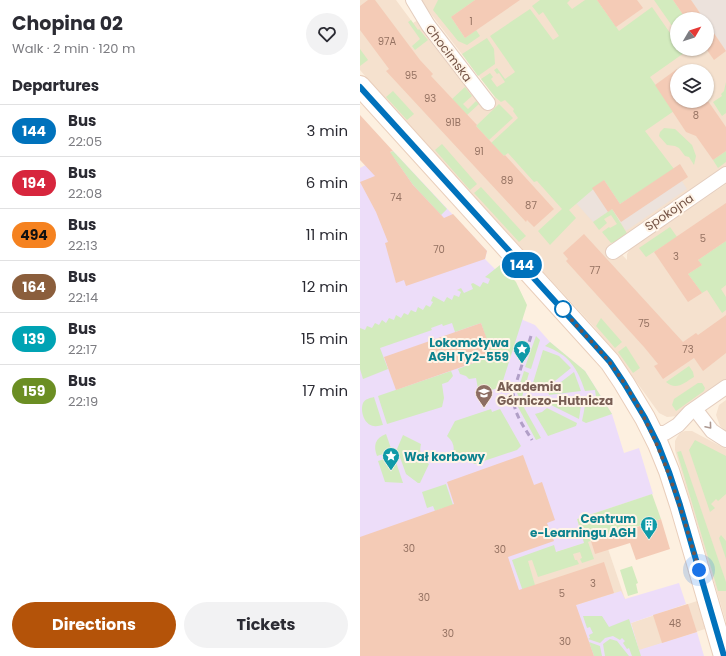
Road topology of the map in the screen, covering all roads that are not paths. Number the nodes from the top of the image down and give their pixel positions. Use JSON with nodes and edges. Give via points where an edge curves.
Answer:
{"nodes":[{"id":1,"x":413,"y":0,"type":"edge"},
{"id":2,"x":360,"y":86,"type":"edge"},
{"id":3,"x":488,"y":103,"type":"dead end"},
{"id":4,"x":726,"y":174,"type":"edge"},
{"id":5,"x":613,"y":252,"type":"dead end"},
{"id":6,"x":726,"y":388,"type":"edge"},
{"id":7,"x":695,"y":408,"type":"junction"},
{"id":8,"x":653,"y":433,"type":"junction"},
{"id":9,"x":726,"y":440,"type":"edge"},
{"id":10,"x":724,"y":656,"type":"edge"}],
"edges":[{"from":1,"to":3,"type":"street","name":"Chocimska","via":[[428,25]]},
{"from":2,"to":8,"type":"main road","via":[[603,354],[624,383]]},
{"from":4,"to":5,"type":"street","name":"Spokojna"},
{"from":6,"to":7,"type":"street"},
{"from":7,"to":8,"type":"street","via":[[680,424],[665,433]]},
{"from":7,"to":9,"type":"street","one_way":true,"via":[[710,428]]},
{"from":8,"to":10,"type":"main road","via":[[680,505]]}]}
